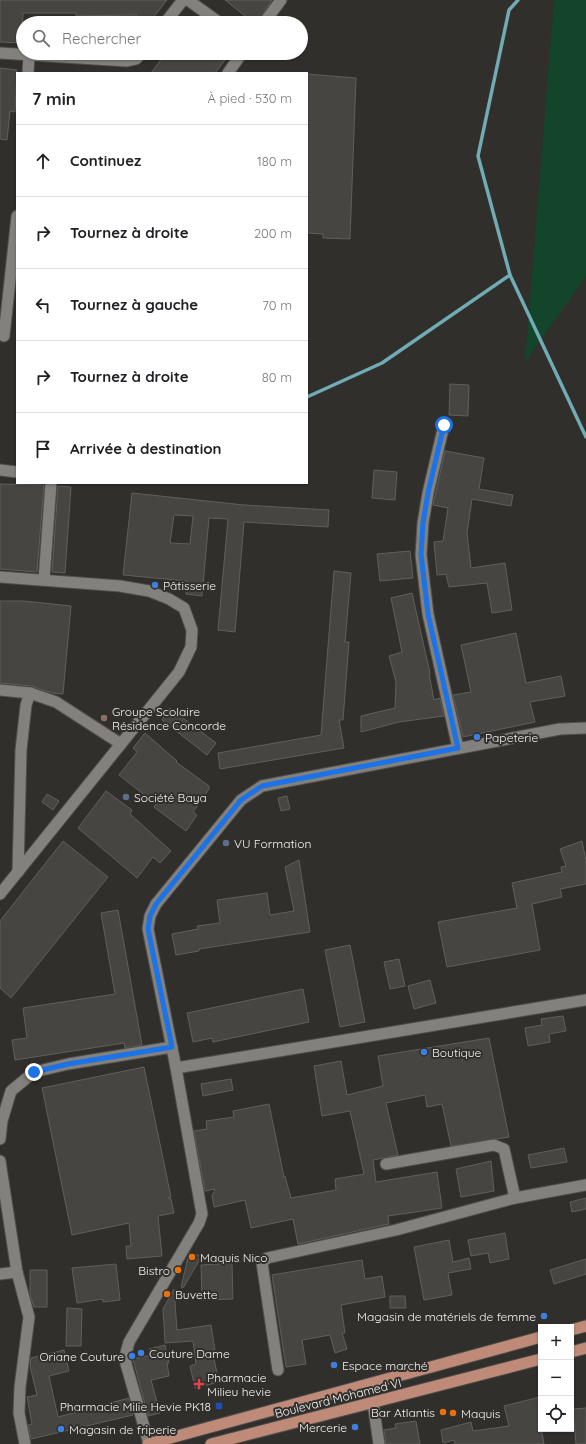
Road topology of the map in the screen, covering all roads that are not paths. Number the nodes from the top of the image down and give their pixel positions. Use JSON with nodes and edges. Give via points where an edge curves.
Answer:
{"nodes":[{"id":1,"x":183,"y":0,"type":"edge"},
{"id":2,"x":188,"y":0,"type":"edge"},
{"id":3,"x":281,"y":0,"type":"edge"},
{"id":4,"x":170,"y":16,"type":"edge"},
{"id":5,"x":210,"y":16,"type":"edge"},
{"id":6,"x":269,"y":16,"type":"edge"},
{"id":7,"x":0,"y":53,"type":"edge"},
{"id":8,"x":16,"y":54,"type":"edge"},
{"id":9,"x":29,"y":60,"type":"edge"},
{"id":10,"x":111,"y":60,"type":"edge"},
{"id":11,"x":132,"y":60,"type":"edge"},
{"id":12,"x":237,"y":60,"type":"edge"},
{"id":13,"x":127,"y":61,"type":"junction"},
{"id":14,"x":28,"y":72,"type":"edge"},
{"id":15,"x":127,"y":72,"type":"edge"},
{"id":16,"x":229,"y":72,"type":"edge"},
{"id":17,"x":16,"y":225,"type":"edge"},
{"id":18,"x":4,"y":336,"type":"dead end"},
{"id":19,"x":444,"y":425,"type":"dead end"},
{"id":20,"x":0,"y":470,"type":"edge"},
{"id":21,"x":16,"y":472,"type":"edge"},
{"id":22,"x":51,"y":484,"type":"edge"},
{"id":23,"x":0,"y":577,"type":"edge"},
{"id":24,"x":44,"y":580,"type":"junction"},
{"id":25,"x":0,"y":690,"type":"edge"},
{"id":26,"x":30,"y":694,"type":"junction"},
{"id":27,"x":586,"y":728,"type":"edge"},
{"id":28,"x":121,"y":744,"type":"junction"},
{"id":29,"x":458,"y":748,"type":"junction"},
{"id":30,"x":18,"y":872,"type":"junction"},
{"id":31,"x":0,"y":894,"type":"edge"},
{"id":32,"x":586,"y":1000,"type":"edge"},
{"id":33,"x":172,"y":1047,"type":"junction"},
{"id":34,"x":176,"y":1068,"type":"junction"},
{"id":35,"x":0,"y":1139,"type":"edge"},
{"id":36,"x":0,"y":1161,"type":"edge"},
{"id":37,"x":386,"y":1164,"type":"dead end"},
{"id":38,"x":586,"y":1186,"type":"edge"},
{"id":39,"x":514,"y":1198,"type":"junction"},
{"id":40,"x":17,"y":1272,"type":"junction"},
{"id":41,"x":0,"y":1274,"type":"edge"},
{"id":42,"x":586,"y":1326,"type":"edge"},
{"id":43,"x":574,"y":1329,"type":"edge"},
{"id":44,"x":538,"y":1338,"type":"edge"},
{"id":45,"x":586,"y":1348,"type":"edge"},
{"id":46,"x":574,"y":1351,"type":"edge"},
{"id":47,"x":538,"y":1361,"type":"edge"},
{"id":48,"x":278,"y":1370,"type":"dead end"},
{"id":49,"x":373,"y":1403,"type":"junction"},
{"id":50,"x":228,"y":1442,"type":"edge"},
{"id":51,"x":25,"y":1444,"type":"edge"},
{"id":52,"x":148,"y":1444,"type":"edge"},
{"id":53,"x":211,"y":1444,"type":"edge"},
{"id":54,"x":379,"y":1444,"type":"edge"}],
"edges":[{"from":1,"to":4,"type":"street"},
{"from":2,"to":5,"type":"street"},
{"from":3,"to":6,"type":"street"},
{"from":7,"to":8,"type":"street"},
{"from":9,"to":14,"type":"street"},
{"from":10,"to":13,"type":"street"},
{"from":11,"to":13,"type":"street"},
{"from":12,"to":16,"type":"street"},
{"from":13,"to":15,"type":"street"},
{"from":17,"to":18,"type":"street"},
{"from":19,"to":29,"type":"street","via":[[428,493],[421,554],[428,614]]},
{"from":20,"to":21,"type":"street"},
{"from":22,"to":24,"type":"street"},
{"from":23,"to":24,"type":"street"},
{"from":24,"to":28,"type":"street","via":[[149,591],[184,608],[192,630],[188,654],[179,672]]},
{"from":25,"to":26,"type":"street"},
{"from":26,"to":28,"type":"street","via":[[56,702]]},
{"from":26,"to":30,"type":"street","via":[[26,705],[21,750]]},
{"from":27,"to":29,"type":"street","via":[[560,728]]},
{"from":28,"to":30,"type":"street"},
{"from":29,"to":33,"type":"street","via":[[262,786],[241,800],[156,904],[150,916],[148,929]]},
{"from":30,"to":31,"type":"street"},
{"from":32,"to":34,"type":"street"},
{"from":33,"to":34,"type":"street"},
{"from":33,"to":35,"type":"street","via":[[34,1072],[11,1091],[2,1121]]},
{"from":34,"to":52,"type":"street","via":[[202,1214],[129,1342],[126,1353],[126,1364]]},
{"from":36,"to":40,"type":"street"},
{"from":37,"to":39,"type":"street","via":[[494,1145],[504,1149]]},
{"from":38,"to":39,"type":"street"},
{"from":39,"to":48,"type":"street","via":[[396,1230],[264,1260],[262,1263]]},
{"from":40,"to":41,"type":"street"},
{"from":40,"to":51,"type":"street","via":[[29,1317],[19,1413]]},
{"from":42,"to":43,"type":"main road"},
{"from":44,"to":52,"type":"main road","name":"Boulevard Mohamed VI"},
{"from":45,"to":46,"type":"main road"},
{"from":47,"to":49,"type":"main road","name":"Boulevard Mohamed VI"},
{"from":49,"to":50,"type":"main road","name":"Boulevard Mohamed VI"},
{"from":49,"to":54,"type":"street"},
{"from":50,"to":53,"type":"main road","name":"Boulevard Mohamed VI"}]}
